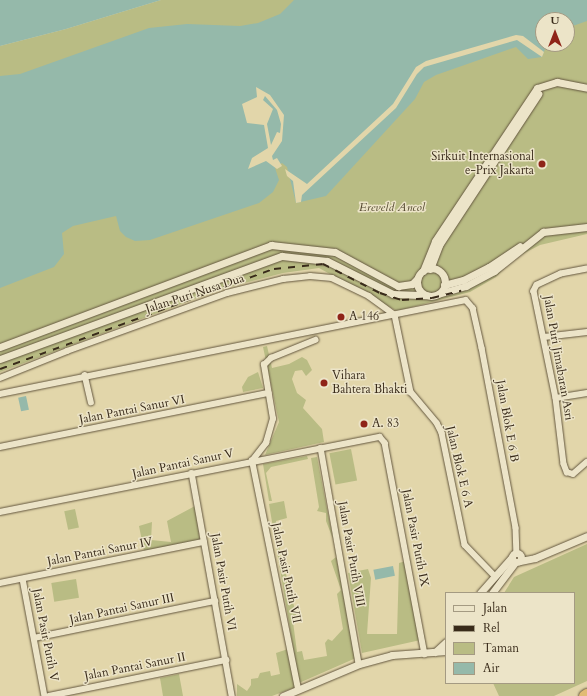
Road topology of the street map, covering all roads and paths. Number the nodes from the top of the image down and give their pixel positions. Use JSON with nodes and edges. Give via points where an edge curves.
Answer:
{"nodes":[{"id":1,"x":587,"y":88,"type":"edge"},
{"id":2,"x":587,"y":93,"type":"edge"},
{"id":3,"x":587,"y":227,"type":"edge"},
{"id":4,"x":536,"y":238,"type":"junction"},
{"id":5,"x":211,"y":268,"type":"junction"},
{"id":6,"x":430,"y":269,"type":"junction"},
{"id":7,"x":587,"y":269,"type":"edge"},
{"id":8,"x":422,"y":271,"type":"junction"},
{"id":9,"x":215,"y":279,"type":"junction"},
{"id":10,"x":417,"y":279,"type":"junction"},
{"id":11,"x":444,"y":285,"type":"junction"},
{"id":12,"x":438,"y":294,"type":"junction"},
{"id":13,"x":426,"y":295,"type":"junction"},
{"id":14,"x":395,"y":315,"type":"junction"},
{"id":15,"x":587,"y":332,"type":"edge"},
{"id":16,"x":544,"y":337,"type":"junction"},
{"id":17,"x":315,"y":340,"type":"dead end"},
{"id":18,"x":0,"y":347,"type":"edge"},
{"id":19,"x":0,"y":359,"type":"edge"},
{"id":20,"x":85,"y":375,"type":"junction"},
{"id":21,"x":0,"y":378,"type":"edge"},
{"id":22,"x":269,"y":393,"type":"junction"},
{"id":23,"x":587,"y":393,"type":"edge"},
{"id":24,"x":0,"y":394,"type":"edge"},
{"id":25,"x":556,"y":398,"type":"junction"},
{"id":26,"x":91,"y":402,"type":"dead end"},
{"id":27,"x":371,"y":439,"type":"joint"},
{"id":28,"x":0,"y":447,"type":"edge"},
{"id":29,"x":321,"y":448,"type":"junction"},
{"id":30,"x":252,"y":461,"type":"junction"},
{"id":31,"x":587,"y":462,"type":"edge"},
{"id":32,"x":192,"y":473,"type":"junction"},
{"id":33,"x":0,"y":512,"type":"edge"},
{"id":34,"x":587,"y":536,"type":"edge"},
{"id":35,"x":204,"y":542,"type":"junction"},
{"id":36,"x":516,"y":559,"type":"junction"},
{"id":37,"x":494,"y":575,"type":"junction"},
{"id":38,"x":23,"y":579,"type":"junction"},
{"id":39,"x":0,"y":583,"type":"edge"},
{"id":40,"x":481,"y":592,"type":"edge"},
{"id":41,"x":493,"y":592,"type":"edge"},
{"id":42,"x":215,"y":601,"type":"junction"},
{"id":43,"x":34,"y":638,"type":"junction"},
{"id":44,"x":445,"y":643,"type":"edge"},
{"id":45,"x":445,"y":651,"type":"edge"},
{"id":46,"x":435,"y":653,"type":"junction"},
{"id":47,"x":425,"y":654,"type":"junction"},
{"id":48,"x":226,"y":660,"type":"junction"},
{"id":49,"x":359,"y":664,"type":"junction"},
{"id":50,"x":298,"y":689,"type":"junction"},
{"id":51,"x":587,"y":694,"type":"edge"},
{"id":52,"x":45,"y":696,"type":"edge"},
{"id":53,"x":49,"y":696,"type":"edge"},
{"id":54,"x":232,"y":696,"type":"edge"},
{"id":55,"x":283,"y":696,"type":"edge"},
{"id":56,"x":584,"y":696,"type":"edge"}],
"edges":[{"from":1,"to":8,"type":"street","via":[[557,82],[537,88],[435,240]]},
{"from":2,"to":6,"type":"street","via":[[557,87],[540,92],[439,245]]},
{"from":3,"to":4,"type":"street","via":[[547,230]]},
{"from":4,"to":11,"type":"street","via":[[490,267],[463,280]]},
{"from":4,"to":12,"type":"street","via":[[494,271],[466,286]]},
{"from":5,"to":9,"type":"street"},
{"from":5,"to":10,"type":"street","via":[[261,248],[282,245],[335,252],[398,286],[412,284]]},
{"from":5,"to":18,"type":"street"},
{"from":6,"to":8,"type":"street"},
{"from":6,"to":11,"type":"street","via":[[442,275]]},
{"from":7,"to":16,"type":"street","name":"Jalan Puri Jimabaran Asri","via":[[561,274],[535,287]]},
{"from":8,"to":10,"type":"street"},
{"from":9,"to":13,"type":"street","via":[[282,256],[327,261],[393,294]]},
{"from":9,"to":19,"type":"street"},
{"from":10,"to":13,"type":"street","via":[[418,289]]},
{"from":11,"to":12,"type":"street"},
{"from":12,"to":13,"type":"street"},
{"from":14,"to":20,"type":"street"},
{"from":14,"to":21,"type":"street","name":"Jalan Puri Nusa Dua","via":[[369,296],[332,278],[310,276],[282,279],[195,303]]},
{"from":14,"to":36,"type":"street","name":"Jalan Blok E 6 B","via":[[462,301],[471,302],[516,528]]},
{"from":14,"to":37,"type":"street","name":"Jalan Blok E 6 A","via":[[411,392],[437,423],[442,433],[465,545]]},
{"from":15,"to":16,"type":"street"},
{"from":16,"to":25,"type":"street","name":"Jalan Puri Jimabaran Asri"},
{"from":17,"to":22,"type":"street","via":[[265,363],[263,370]]},
{"from":20,"to":24,"type":"street"},
{"from":20,"to":26,"type":"street"},
{"from":22,"to":28,"type":"street","name":"Jalan Pantai Sanur VI"},
{"from":22,"to":30,"type":"street","via":[[272,409],[271,429],[266,442]]},
{"from":23,"to":25,"type":"street"},
{"from":25,"to":31,"type":"street","name":"Jalan Puri Jimabaran Asri","via":[[567,472],[573,474]]},
{"from":27,"to":29,"type":"street","name":"Jalan Pantai Sanur V"},
{"from":27,"to":47,"type":"street","name":"Jalan Pasir Putih IX","via":[[380,437],[384,443]]},
{"from":29,"to":30,"type":"street","name":"Jalan Pantai Sanur V"},
{"from":29,"to":49,"type":"street","name":"Jalan Pasir Putih VIII"},
{"from":30,"to":32,"type":"street","name":"Jalan Pantai Sanur V"},
{"from":30,"to":50,"type":"street","name":"Jalan Pasir Putih VII"},
{"from":32,"to":33,"type":"street","name":"Jalan Pantai Sanur V"},
{"from":32,"to":35,"type":"street","name":"Jalan Pasir Putih VI"},
{"from":34,"to":36,"type":"street","via":[[535,558]]},
{"from":35,"to":38,"type":"street","name":"Jalan Pantai Sanur IV"},
{"from":35,"to":42,"type":"street","name":"Jalan Pasir Putih VI"},
{"from":36,"to":37,"type":"street"},
{"from":36,"to":41,"type":"street"},
{"from":37,"to":40,"type":"street"},
{"from":38,"to":39,"type":"street","name":"Jalan Pantai Sanur IV"},
{"from":38,"to":43,"type":"street","name":"Jalan Pasir Putih V"},
{"from":42,"to":43,"type":"street","name":"Jalan Pantai Sanur III"},
{"from":42,"to":48,"type":"street","name":"Jalan Pasir Putih VI"},
{"from":43,"to":52,"type":"street","name":"Jalan Pasir Putih V"},
{"from":44,"to":46,"type":"street"},
{"from":45,"to":46,"type":"street"},
{"from":46,"to":47,"type":"street"},
{"from":47,"to":49,"type":"street","via":[[392,655]]},
{"from":48,"to":53,"type":"street","name":"Jalan Pantai Sanur II"},
{"from":48,"to":54,"type":"street","name":"Jalan Pasir Putih VI"},
{"from":49,"to":50,"type":"street"},
{"from":50,"to":55,"type":"street"},
{"from":51,"to":56,"type":"highway"}]}
